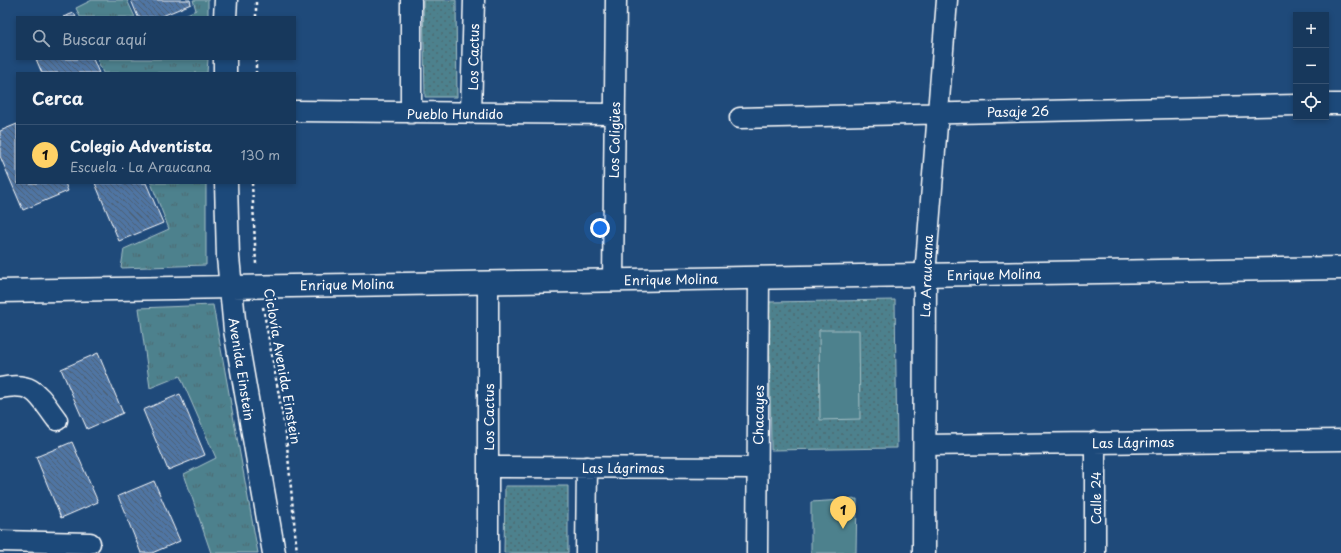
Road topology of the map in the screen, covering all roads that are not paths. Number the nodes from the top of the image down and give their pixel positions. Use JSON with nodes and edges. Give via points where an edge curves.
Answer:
{"nodes":[{"id":1,"x":226,"y":0,"type":"edge"},
{"id":2,"x":411,"y":0,"type":"edge"},
{"id":3,"x":474,"y":0,"type":"edge"},
{"id":4,"x":616,"y":0,"type":"edge"},
{"id":5,"x":947,"y":0,"type":"edge"},
{"id":6,"x":225,"y":16,"type":"edge"},
{"id":7,"x":225,"y":60,"type":"edge"},
{"id":8,"x":225,"y":72,"type":"edge"},
{"id":9,"x":1329,"y":104,"type":"edge"},
{"id":10,"x":1341,"y":104,"type":"edge"},
{"id":11,"x":1293,"y":105,"type":"edge"},
{"id":12,"x":296,"y":111,"type":"edge"},
{"id":13,"x":411,"y":112,"type":"junction"},
{"id":14,"x":471,"y":113,"type":"junction"},
{"id":15,"x":937,"y":113,"type":"junction"},
{"id":16,"x":615,"y":114,"type":"junction"},
{"id":17,"x":740,"y":118,"type":"dead end"},
{"id":18,"x":226,"y":184,"type":"edge"},
{"id":19,"x":1341,"y":268,"type":"edge"},
{"id":20,"x":925,"y":274,"type":"junction"},
{"id":21,"x":759,"y":278,"type":"junction"},
{"id":22,"x":613,"y":280,"type":"junction"},
{"id":23,"x":488,"y":282,"type":"junction"},
{"id":24,"x":230,"y":285,"type":"junction"},
{"id":25,"x":0,"y":291,"type":"edge"},
{"id":26,"x":0,"y":388,"type":"edge"},
{"id":27,"x":57,"y":420,"type":"dead end"},
{"id":28,"x":1341,"y":440,"type":"edge"},
{"id":29,"x":1095,"y":442,"type":"junction"},
{"id":30,"x":924,"y":445,"type":"junction"},
{"id":31,"x":488,"y":467,"type":"junction"},
{"id":32,"x":587,"y":467,"type":"junction"},
{"id":33,"x":757,"y":468,"type":"junction"},
{"id":34,"x":0,"y":541,"type":"edge"},
{"id":35,"x":90,"y":543,"type":"dead end"},
{"id":36,"x":274,"y":553,"type":"edge"},
{"id":37,"x":488,"y":553,"type":"edge"},
{"id":38,"x":586,"y":553,"type":"edge"},
{"id":39,"x":757,"y":553,"type":"edge"},
{"id":40,"x":924,"y":553,"type":"edge"},
{"id":41,"x":1095,"y":553,"type":"edge"}],
"edges":[{"from":1,"to":6,"type":"street"},
{"from":2,"to":13,"type":"street"},
{"from":3,"to":14,"type":"street","name":"Los Cactus"},
{"from":4,"to":16,"type":"street","name":"Los Coligües"},
{"from":5,"to":15,"type":"street","name":"La Araucana"},
{"from":7,"to":8,"type":"street"},
{"from":9,"to":10,"type":"street"},
{"from":11,"to":15,"type":"street","name":"Pasaje 26"},
{"from":12,"to":13,"type":"street","name":"Pueblo Hundido"},
{"from":13,"to":14,"type":"street","name":"Pueblo Hundido"},
{"from":14,"to":16,"type":"street","name":"Pueblo Hundido"},
{"from":15,"to":17,"type":"street","name":"Pasaje 26"},
{"from":15,"to":20,"type":"street","name":"La Araucana"},
{"from":16,"to":22,"type":"street","name":"Los Coligües"},
{"from":18,"to":24,"type":"street","name":"Avenida Einstein"},
{"from":19,"to":20,"type":"street","name":"Enrique Molina"},
{"from":20,"to":21,"type":"street","name":"Enrique Molina"},
{"from":20,"to":30,"type":"street","name":"La Araucana"},
{"from":21,"to":22,"type":"street","name":"Enrique Molina"},
{"from":21,"to":33,"type":"street","name":"Chacayes"},
{"from":22,"to":23,"type":"street","name":"Enrique Molina"},
{"from":23,"to":24,"type":"street","name":"Enrique Molina"},
{"from":23,"to":31,"type":"street","name":"Los Cactus"},
{"from":24,"to":25,"type":"street","name":"Enrique Molina"},
{"from":24,"to":36,"type":"street","name":"Avenida Einstein","via":[[242,372]]},
{"from":26,"to":27,"type":"street","via":[[17,385],[28,387],[38,394]]},
{"from":28,"to":29,"type":"street","name":"Las Lágrimas"},
{"from":29,"to":30,"type":"street","name":"Las Lágrimas"},
{"from":29,"to":41,"type":"street","name":"Calle 24"},
{"from":30,"to":40,"type":"street","name":"La Araucana"},
{"from":31,"to":32,"type":"street","name":"Las Lágrimas"},
{"from":31,"to":37,"type":"street","name":"Los Cactus"},
{"from":32,"to":33,"type":"street","name":"Las Lágrimas"},
{"from":32,"to":38,"type":"street"},
{"from":33,"to":39,"type":"street","name":"Chacayes"},
{"from":34,"to":35,"type":"street"}]}
